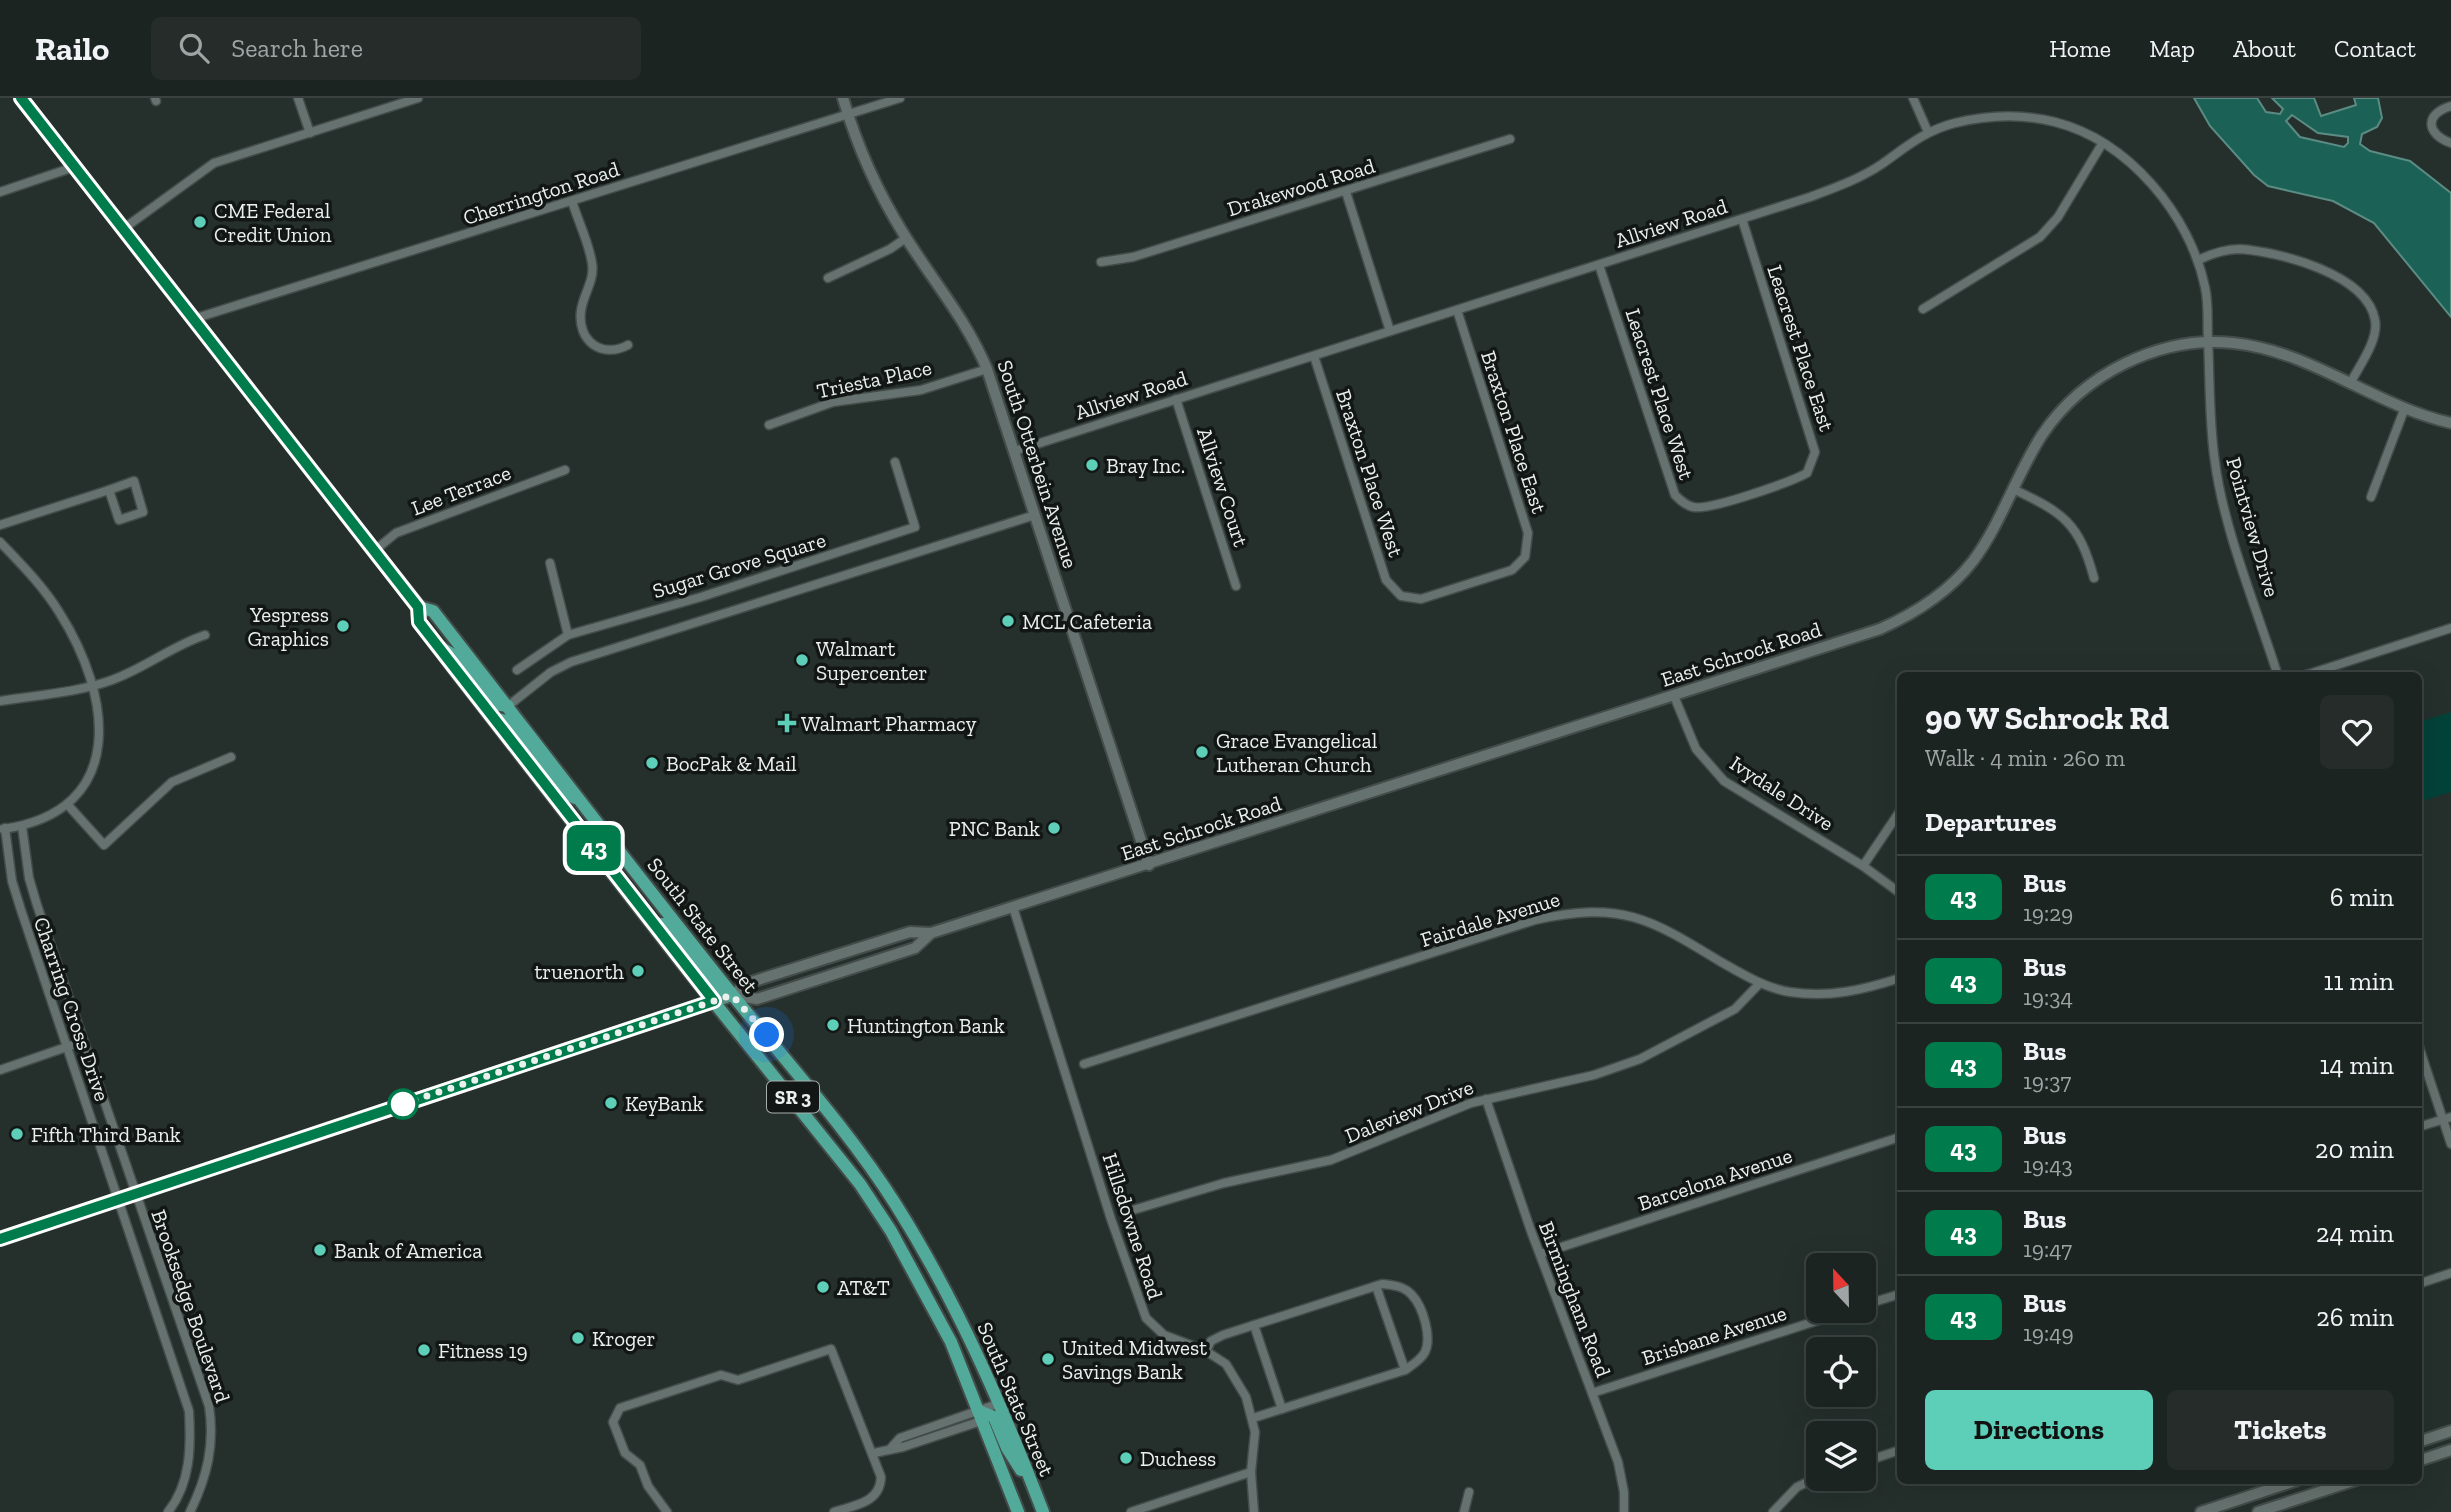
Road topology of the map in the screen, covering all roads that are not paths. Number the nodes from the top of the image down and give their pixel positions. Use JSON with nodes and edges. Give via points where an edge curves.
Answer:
{"nodes":[{"id":1,"x":21,"y":98,"type":"edge"},
{"id":2,"x":298,"y":98,"type":"edge"},
{"id":3,"x":418,"y":98,"type":"edge"},
{"id":4,"x":843,"y":98,"type":"edge"},
{"id":5,"x":900,"y":98,"type":"edge"},
{"id":6,"x":1913,"y":98,"type":"edge"},
{"id":7,"x":2451,"y":106,"type":"edge"},
{"id":8,"x":848,"y":114,"type":"junction"},
{"id":9,"x":310,"y":132,"type":"junction"},
{"id":10,"x":1928,"y":132,"type":"junction"},
{"id":11,"x":1510,"y":139,"type":"dead end"},
{"id":12,"x":2451,"y":143,"type":"edge"},
{"id":13,"x":2102,"y":144,"type":"junction"},
{"id":14,"x":74,"y":167,"type":"junction"},
{"id":15,"x":0,"y":192,"type":"edge"},
{"id":16,"x":1346,"y":192,"type":"junction"},
{"id":17,"x":572,"y":201,"type":"junction"},
{"id":18,"x":1742,"y":219,"type":"junction"},
{"id":19,"x":122,"y":229,"type":"junction"},
{"id":20,"x":906,"y":238,"type":"junction"},
{"id":21,"x":2198,"y":260,"type":"junction"},
{"id":22,"x":1101,"y":262,"type":"dead end"},
{"id":23,"x":1599,"y":265,"type":"junction"},
{"id":24,"x":828,"y":278,"type":"dead end"},
{"id":25,"x":1923,"y":309,"type":"dead end"},
{"id":26,"x":1457,"y":310,"type":"junction"},
{"id":27,"x":193,"y":319,"type":"junction"},
{"id":28,"x":1390,"y":331,"type":"junction"},
{"id":29,"x":2208,"y":342,"type":"junction"},
{"id":30,"x":628,"y":345,"type":"dead end"},
{"id":31,"x":1314,"y":356,"type":"junction"},
{"id":32,"x":988,"y":369,"type":"junction"},
{"id":33,"x":2350,"y":384,"type":"junction"},
{"id":34,"x":1176,"y":399,"type":"junction"},
{"id":35,"x":2404,"y":410,"type":"junction"},
{"id":36,"x":2451,"y":423,"type":"edge"},
{"id":37,"x":769,"y":425,"type":"dead end"},
{"id":38,"x":1015,"y":451,"type":"junction"},
{"id":39,"x":895,"y":462,"type":"dead end"},
{"id":40,"x":565,"y":470,"type":"dead end"},
{"id":41,"x":2014,"y":489,"type":"junction"},
{"id":42,"x":109,"y":490,"type":"junction"},
{"id":43,"x":1753,"y":493,"type":"joint"},
{"id":44,"x":2371,"y":497,"type":"dead end"},
{"id":45,"x":1035,"y":515,"type":"junction"},
{"id":46,"x":0,"y":525,"type":"edge"},
{"id":47,"x":0,"y":542,"type":"edge"},
{"id":48,"x":373,"y":551,"type":"junction"},
{"id":49,"x":550,"y":563,"type":"dead end"},
{"id":50,"x":2094,"y":578,"type":"dead end"},
{"id":51,"x":1236,"y":586,"type":"dead end"},
{"id":52,"x":1401,"y":596,"type":"joint"},
{"id":53,"x":418,"y":607,"type":"junction"},
{"id":54,"x":419,"y":622,"type":"junction"},
{"id":55,"x":2451,"y":628,"type":"edge"},
{"id":56,"x":205,"y":635,"type":"dead end"},
{"id":57,"x":568,"y":635,"type":"junction"},
{"id":58,"x":438,"y":646,"type":"junction"},
{"id":59,"x":465,"y":651,"type":"junction"},
{"id":60,"x":517,"y":670,"type":"dead end"},
{"id":61,"x":2277,"y":672,"type":"edge"},
{"id":62,"x":2315,"y":672,"type":"edge"},
{"id":63,"x":92,"y":686,"type":"junction"},
{"id":64,"x":1674,"y":696,"type":"junction"},
{"id":65,"x":0,"y":701,"type":"edge"},
{"id":66,"x":508,"y":706,"type":"junction"},
{"id":67,"x":493,"y":718,"type":"junction"},
{"id":68,"x":231,"y":757,"type":"dead end"},
{"id":69,"x":67,"y":804,"type":"junction"},
{"id":70,"x":584,"y":804,"type":"junction"},
{"id":71,"x":1897,"y":815,"type":"edge"},
{"id":72,"x":22,"y":826,"type":"junction"},
{"id":73,"x":3,"y":829,"type":"edge"},
{"id":74,"x":1149,"y":865,"type":"junction"},
{"id":75,"x":1863,"y":866,"type":"junction"},
{"id":76,"x":623,"y":885,"type":"junction"},
{"id":77,"x":1897,"y":891,"type":"edge"},
{"id":78,"x":1013,"y":907,"type":"junction"},
{"id":79,"x":932,"y":933,"type":"junction"},
{"id":80,"x":1897,"y":979,"type":"edge"},
{"id":81,"x":1760,"y":983,"type":"junction"},
{"id":82,"x":732,"y":995,"type":"junction"},
{"id":83,"x":714,"y":1001,"type":"junction"},
{"id":84,"x":81,"y":1042,"type":"junction"},
{"id":85,"x":67,"y":1047,"type":"junction"},
{"id":86,"x":2422,"y":1054,"type":"edge"},
{"id":87,"x":1084,"y":1065,"type":"dead end"},
{"id":88,"x":0,"y":1070,"type":"edge"},
{"id":89,"x":1486,"y":1099,"type":"junction"},
{"id":90,"x":804,"y":1110,"type":"junction"},
{"id":91,"x":2447,"y":1118,"type":"edge"},
{"id":92,"x":2422,"y":1126,"type":"edge"},
{"id":93,"x":1897,"y":1139,"type":"edge"},
{"id":94,"x":2451,"y":1144,"type":"edge"},
{"id":95,"x":884,"y":1186,"type":"junction"},
{"id":96,"x":134,"y":1193,"type":"junction"},
{"id":97,"x":868,"y":1195,"type":"junction"},
{"id":98,"x":117,"y":1199,"type":"junction"},
{"id":99,"x":1133,"y":1210,"type":"dead end"},
{"id":100,"x":0,"y":1239,"type":"edge"},
{"id":101,"x":1539,"y":1254,"type":"junction"},
{"id":102,"x":2451,"y":1273,"type":"edge"},
{"id":103,"x":2422,"y":1283,"type":"edge"},
{"id":104,"x":1376,"y":1286,"type":"junction"},
{"id":105,"x":1897,"y":1295,"type":"edge"},
{"id":106,"x":1876,"y":1301,"type":"edge"},
{"id":107,"x":939,"y":1319,"type":"junction"},
{"id":108,"x":1810,"y":1323,"type":"edge"},
{"id":109,"x":1254,"y":1325,"type":"junction"},
{"id":110,"x":966,"y":1330,"type":"junction"},
{"id":111,"x":1206,"y":1352,"type":"junction"},
{"id":112,"x":982,"y":1363,"type":"junction"},
{"id":113,"x":1405,"y":1370,"type":"junction"},
{"id":114,"x":1592,"y":1393,"type":"junction"},
{"id":115,"x":1282,"y":1409,"type":"junction"},
{"id":116,"x":992,"y":1413,"type":"junction"},
{"id":117,"x":1253,"y":1418,"type":"junction"},
{"id":118,"x":2451,"y":1431,"type":"edge"},
{"id":119,"x":2422,"y":1441,"type":"edge"},
{"id":120,"x":2451,"y":1450,"type":"edge"},
{"id":121,"x":1897,"y":1451,"type":"edge"},
{"id":122,"x":874,"y":1452,"type":"junction"},
{"id":123,"x":1876,"y":1458,"type":"edge"},
{"id":124,"x":2422,"y":1460,"type":"edge"},
{"id":125,"x":1251,"y":1472,"type":"junction"},
{"id":126,"x":1806,"y":1483,"type":"edge"},
{"id":127,"x":2286,"y":1484,"type":"edge"},
{"id":128,"x":2344,"y":1484,"type":"edge"},
{"id":129,"x":1469,"y":1492,"type":"dead end"},
{"id":130,"x":168,"y":1512,"type":"edge"},
{"id":131,"x":190,"y":1512,"type":"edge"},
{"id":132,"x":667,"y":1512,"type":"edge"},
{"id":133,"x":834,"y":1512,"type":"edge"},
{"id":134,"x":1018,"y":1512,"type":"edge"},
{"id":135,"x":1043,"y":1512,"type":"edge"},
{"id":136,"x":1131,"y":1512,"type":"edge"},
{"id":137,"x":1254,"y":1512,"type":"edge"},
{"id":138,"x":1464,"y":1512,"type":"edge"},
{"id":139,"x":1624,"y":1512,"type":"edge"},
{"id":140,"x":1773,"y":1512,"type":"edge"},
{"id":141,"x":2201,"y":1512,"type":"edge"},
{"id":142,"x":2258,"y":1512,"type":"edge"}],
"edges":[{"from":1,"to":14,"type":"main road","name":"South State Street","number":"SR 3"},
{"from":2,"to":9,"type":"street"},
{"from":3,"to":9,"type":"street"},
{"from":4,"to":8,"type":"street","name":"South Otterbein Avenue"},
{"from":5,"to":8,"type":"street","name":"Cherrington Road"},
{"from":6,"to":10,"type":"street"},
{"from":7,"to":12,"type":"street","via":[[2437,112],[2432,121],[2438,138]]},
{"from":8,"to":17,"type":"street","name":"Cherrington Road"},
{"from":8,"to":20,"type":"street","name":"South Otterbein Avenue","via":[[876,187]]},
{"from":9,"to":19,"type":"street","via":[[214,163]]},
{"from":10,"to":13,"type":"street","name":"Allview Road","via":[[1954,123],[2014,116],[2056,122]]},
{"from":10,"to":18,"type":"street","name":"Allview Road","via":[[1846,184]]},
{"from":11,"to":16,"type":"street","name":"Drakewood Road"},
{"from":13,"to":21,"type":"street","name":"Allview Road","via":[[2142,174],[2161,196]]},
{"from":13,"to":25,"type":"street","via":[[2058,217],[2040,237]]},
{"from":14,"to":15,"type":"street"},
{"from":14,"to":19,"type":"main road","name":"South State Street","number":"SR 3"},
{"from":16,"to":22,"type":"street","name":"Drakewood Road","via":[[1133,257]]},
{"from":16,"to":28,"type":"street"},
{"from":17,"to":27,"type":"street","name":"Cherrington Road"},
{"from":17,"to":30,"type":"street","via":[[592,264],[581,310],[585,334],[591,345],[603,351]]},
{"from":18,"to":23,"type":"street","name":"Allview Road"},
{"from":18,"to":43,"type":"street","name":"Leacrest Place East","via":[[1815,452],[1807,473]]},
{"from":19,"to":27,"type":"main road","name":"South State Street","number":"SR 3"},
{"from":20,"to":24,"type":"street"},
{"from":20,"to":32,"type":"street","name":"South Otterbein Avenue","via":[[972,332]]},
{"from":21,"to":29,"type":"street","name":"Allview Road","via":[[2206,291]]},
{"from":21,"to":33,"type":"street","via":[[2237,249],[2260,252],[2354,285],[2369,299],[2376,321],[2374,338]]},
{"from":23,"to":26,"type":"street","name":"Allview Road"},
{"from":23,"to":43,"type":"street","name":"Leacrest Place West","via":[[1675,495],[1694,508]]},
{"from":26,"to":28,"type":"street","name":"Allview Road"},
{"from":26,"to":52,"type":"street","name":"Braxton Place East","via":[[1528,533],[1525,557],[1512,570],[1434,595],[1421,599]]},
{"from":27,"to":48,"type":"main road","name":"South State Street","number":"SR 3"},
{"from":28,"to":31,"type":"street","name":"Allview Road"},
{"from":29,"to":33,"type":"street","name":"East Schrock Road","via":[[2276,351]]},
{"from":29,"to":41,"type":"street","name":"East Schrock Road","via":[[2157,351],[2093,382],[2042,436]]},
{"from":29,"to":61,"type":"street","name":"Pointview Drive","via":[[2215,464]]},
{"from":31,"to":34,"type":"street","name":"Allview Road"},
{"from":31,"to":52,"type":"street","name":"Braxton Place West","via":[[1386,580]]},
{"from":32,"to":37,"type":"street","name":"Triesta Place","via":[[911,392],[833,402]]},
{"from":32,"to":38,"type":"street","name":"South Otterbein Avenue"},
{"from":33,"to":35,"type":"street","name":"East Schrock Road"},
{"from":34,"to":38,"type":"street","name":"Allview Road"},
{"from":34,"to":51,"type":"street","name":"Allview Court"},
{"from":35,"to":36,"type":"street","name":"East Schrock Road"},
{"from":35,"to":44,"type":"street"},
{"from":38,"to":45,"type":"street","name":"South Otterbein Avenue"},
{"from":39,"to":57,"type":"street","name":"Sugar Grove Square","via":[[915,527]]},
{"from":40,"to":48,"type":"street","name":"Lee Terrace","via":[[396,533]]},
{"from":41,"to":50,"type":"street","via":[[2056,512],[2079,534]]},
{"from":41,"to":64,"type":"street","name":"East Schrock Road","via":[[1972,563],[1920,609],[1880,629]]},
{"from":42,"to":42,"type":"street","via":[[119,520],[143,512],[134,481]]},
{"from":42,"to":46,"type":"street"},
{"from":45,"to":66,"type":"street","via":[[571,662],[551,671]]},
{"from":45,"to":74,"type":"street","name":"South Otterbein Avenue"},
{"from":47,"to":63,"type":"street","via":[[56,607]]},
{"from":48,"to":53,"type":"main road","name":"South State Street","number":"SR 3"},
{"from":49,"to":57,"type":"street"},
{"from":53,"to":54,"type":"main road"},
{"from":53,"to":59,"type":"main road","name":"South State Street","number":"SR 3","via":[[433,611]]},
{"from":54,"to":58,"type":"main road","name":"South State Street","number":"SR 3"},
{"from":54,"to":59,"type":"main road","via":[[429,620],[447,641]]},
{"from":55,"to":62,"type":"street"},
{"from":56,"to":63,"type":"street","via":[[139,669]]},
{"from":57,"to":60,"type":"street","name":"Sugar Grove Square"},
{"from":58,"to":66,"type":"main road","via":[[461,659],[494,704]]},
{"from":58,"to":67,"type":"main road","name":"South State Street","number":"SR 3"},
{"from":59,"to":66,"type":"main road","name":"South State Street","number":"SR 3"},
{"from":63,"to":65,"type":"street"},
{"from":63,"to":69,"type":"street","via":[[99,725],[96,760],[83,789]]},
{"from":64,"to":74,"type":"street","name":"East Schrock Road"},
{"from":64,"to":75,"type":"street","name":"Ivydale Drive","via":[[1696,749],[1724,781]]},
{"from":66,"to":70,"type":"main road","name":"South State Street","number":"SR 3"},
{"from":67,"to":70,"type":"main road","via":[[508,721],[561,790]]},
{"from":67,"to":76,"type":"main road","name":"South State Street","number":"SR 3"},
{"from":68,"to":69,"type":"street","via":[[172,782],[104,845]]},
{"from":69,"to":72,"type":"street"},
{"from":70,"to":82,"type":"main road","name":"South State Street","number":"SR 3"},
{"from":71,"to":75,"type":"street"},
{"from":72,"to":73,"type":"street"},
{"from":72,"to":84,"type":"street","name":"Charring Cross Drive","via":[[32,887]]},
{"from":73,"to":85,"type":"street","name":"Charring Cross Drive","via":[[20,911]]},
{"from":74,"to":78,"type":"street","name":"East Schrock Road"},
{"from":75,"to":77,"type":"street","name":"Ivydale Drive"},
{"from":76,"to":82,"type":"main road","via":[[636,891],[717,990]]},
{"from":76,"to":83,"type":"main road","name":"South State Street","number":"SR 3"},
{"from":78,"to":79,"type":"street","name":"East Schrock Road"},
{"from":78,"to":111,"type":"street","name":"Hillsdowne Road","via":[[1142,1310],[1164,1335]]},
{"from":79,"to":82,"type":"street","name":"East Schrock Road","via":[[910,932],[748,984]]},
{"from":79,"to":82,"type":"street","name":"East Schrock Road","via":[[915,948],[760,998]]},
{"from":80,"to":81,"type":"street","name":"Fairdale Avenue","via":[[1839,994],[1788,992]]},
{"from":81,"to":87,"type":"street","name":"Fairdale Avenue","via":[[1650,921],[1613,912],[1572,912]]},
{"from":81,"to":89,"type":"street","name":"Daleview Drive","via":[[1735,1009],[1640,1059],[1594,1075]]},
{"from":82,"to":83,"type":"main road","name":"East Schrock Road"},
{"from":82,"to":95,"type":"main road","name":"South State Street","number":"SR 3"},
{"from":83,"to":90,"type":"main road","name":"South State Street","number":"SR 3"},
{"from":83,"to":96,"type":"main road","name":"East Schrock Road"},
{"from":84,"to":85,"type":"street"},
{"from":84,"to":96,"type":"street","name":"Charring Cross Drive"},
{"from":85,"to":88,"type":"street"},
{"from":85,"to":98,"type":"street","name":"Charring Cross Drive"},
{"from":86,"to":91,"type":"street"},
{"from":89,"to":99,"type":"street","name":"Daleview Drive","via":[[1331,1160],[1224,1183]]},
{"from":89,"to":101,"type":"street","name":"Birmingham Road"},
{"from":90,"to":95,"type":"main road","via":[[829,1129],[865,1180]]},
{"from":90,"to":97,"type":"main road","name":"South State Street","number":"SR 3"},
{"from":91,"to":92,"type":"street"},
{"from":91,"to":94,"type":"street"},
{"from":93,"to":101,"type":"street","name":"Barcelona Avenue"},
{"from":95,"to":110,"type":"main road","name":"South State Street","number":"SR 3"},
{"from":96,"to":98,"type":"main road","name":"East Schrock Road"},
{"from":96,"to":131,"type":"street","name":"Brooksedge Boulevard","via":[[209,1406],[209,1463]]},
{"from":97,"to":107,"type":"main road","name":"South State Street","number":"SR 3"},
{"from":97,"to":110,"type":"main road","via":[[879,1200],[944,1311]]},
{"from":98,"to":100,"type":"main road","name":"East Schrock Road"},
{"from":98,"to":130,"type":"street","name":"Brooksedge Boulevard","via":[[189,1411],[189,1460],[182,1488]]},
{"from":101,"to":114,"type":"street","name":"Birmingham Road"},
{"from":102,"to":103,"type":"street"},
{"from":104,"to":109,"type":"street"},
{"from":104,"to":113,"type":"street"},
{"from":104,"to":113,"type":"street","via":[[1398,1286],[1412,1295],[1425,1321],[1424,1353]]},
{"from":105,"to":106,"type":"street"},
{"from":107,"to":112,"type":"main road","via":[[958,1340],[967,1360]]},
{"from":107,"to":116,"type":"main road","name":"South State Street","number":"SR 3"},
{"from":108,"to":114,"type":"street","name":"Brisbane Avenue"},
{"from":109,"to":111,"type":"street","via":[[1211,1341]]},
{"from":109,"to":115,"type":"street"},
{"from":110,"to":112,"type":"main road","name":"South State Street","number":"SR 3"},
{"from":111,"to":117,"type":"street","name":"Hillsdowne Road","via":[[1232,1372]]},
{"from":112,"to":116,"type":"main road","name":"South State Street","number":"SR 3"},
{"from":113,"to":115,"type":"street"},
{"from":114,"to":139,"type":"street","name":"Birmingham Road","via":[[1618,1462]]},
{"from":115,"to":117,"type":"street"},
{"from":116,"to":122,"type":"street","via":[[900,1438],[891,1448]]},
{"from":116,"to":134,"type":"main road","name":"South State Street","number":"SR 3"},
{"from":116,"to":135,"type":"main road","name":"South State Street","number":"SR 3"},
{"from":117,"to":125,"type":"street","name":"Hillsdowne Road"},
{"from":118,"to":119,"type":"street"},
{"from":120,"to":124,"type":"street"},
{"from":121,"to":123,"type":"street"},
{"from":122,"to":132,"type":"street","via":[[831,1349],[738,1380],[721,1375],[616,1413],[613,1422],[625,1452],[640,1465],[648,1486]]},
{"from":122,"to":133,"type":"street","via":[[881,1477],[877,1493]]},
{"from":125,"to":136,"type":"street"},
{"from":125,"to":137,"type":"street","name":"Hillsdowne Road"},
{"from":126,"to":140,"type":"street"},
{"from":127,"to":141,"type":"street"},
{"from":128,"to":142,"type":"street"},
{"from":129,"to":138,"type":"street"}]}
